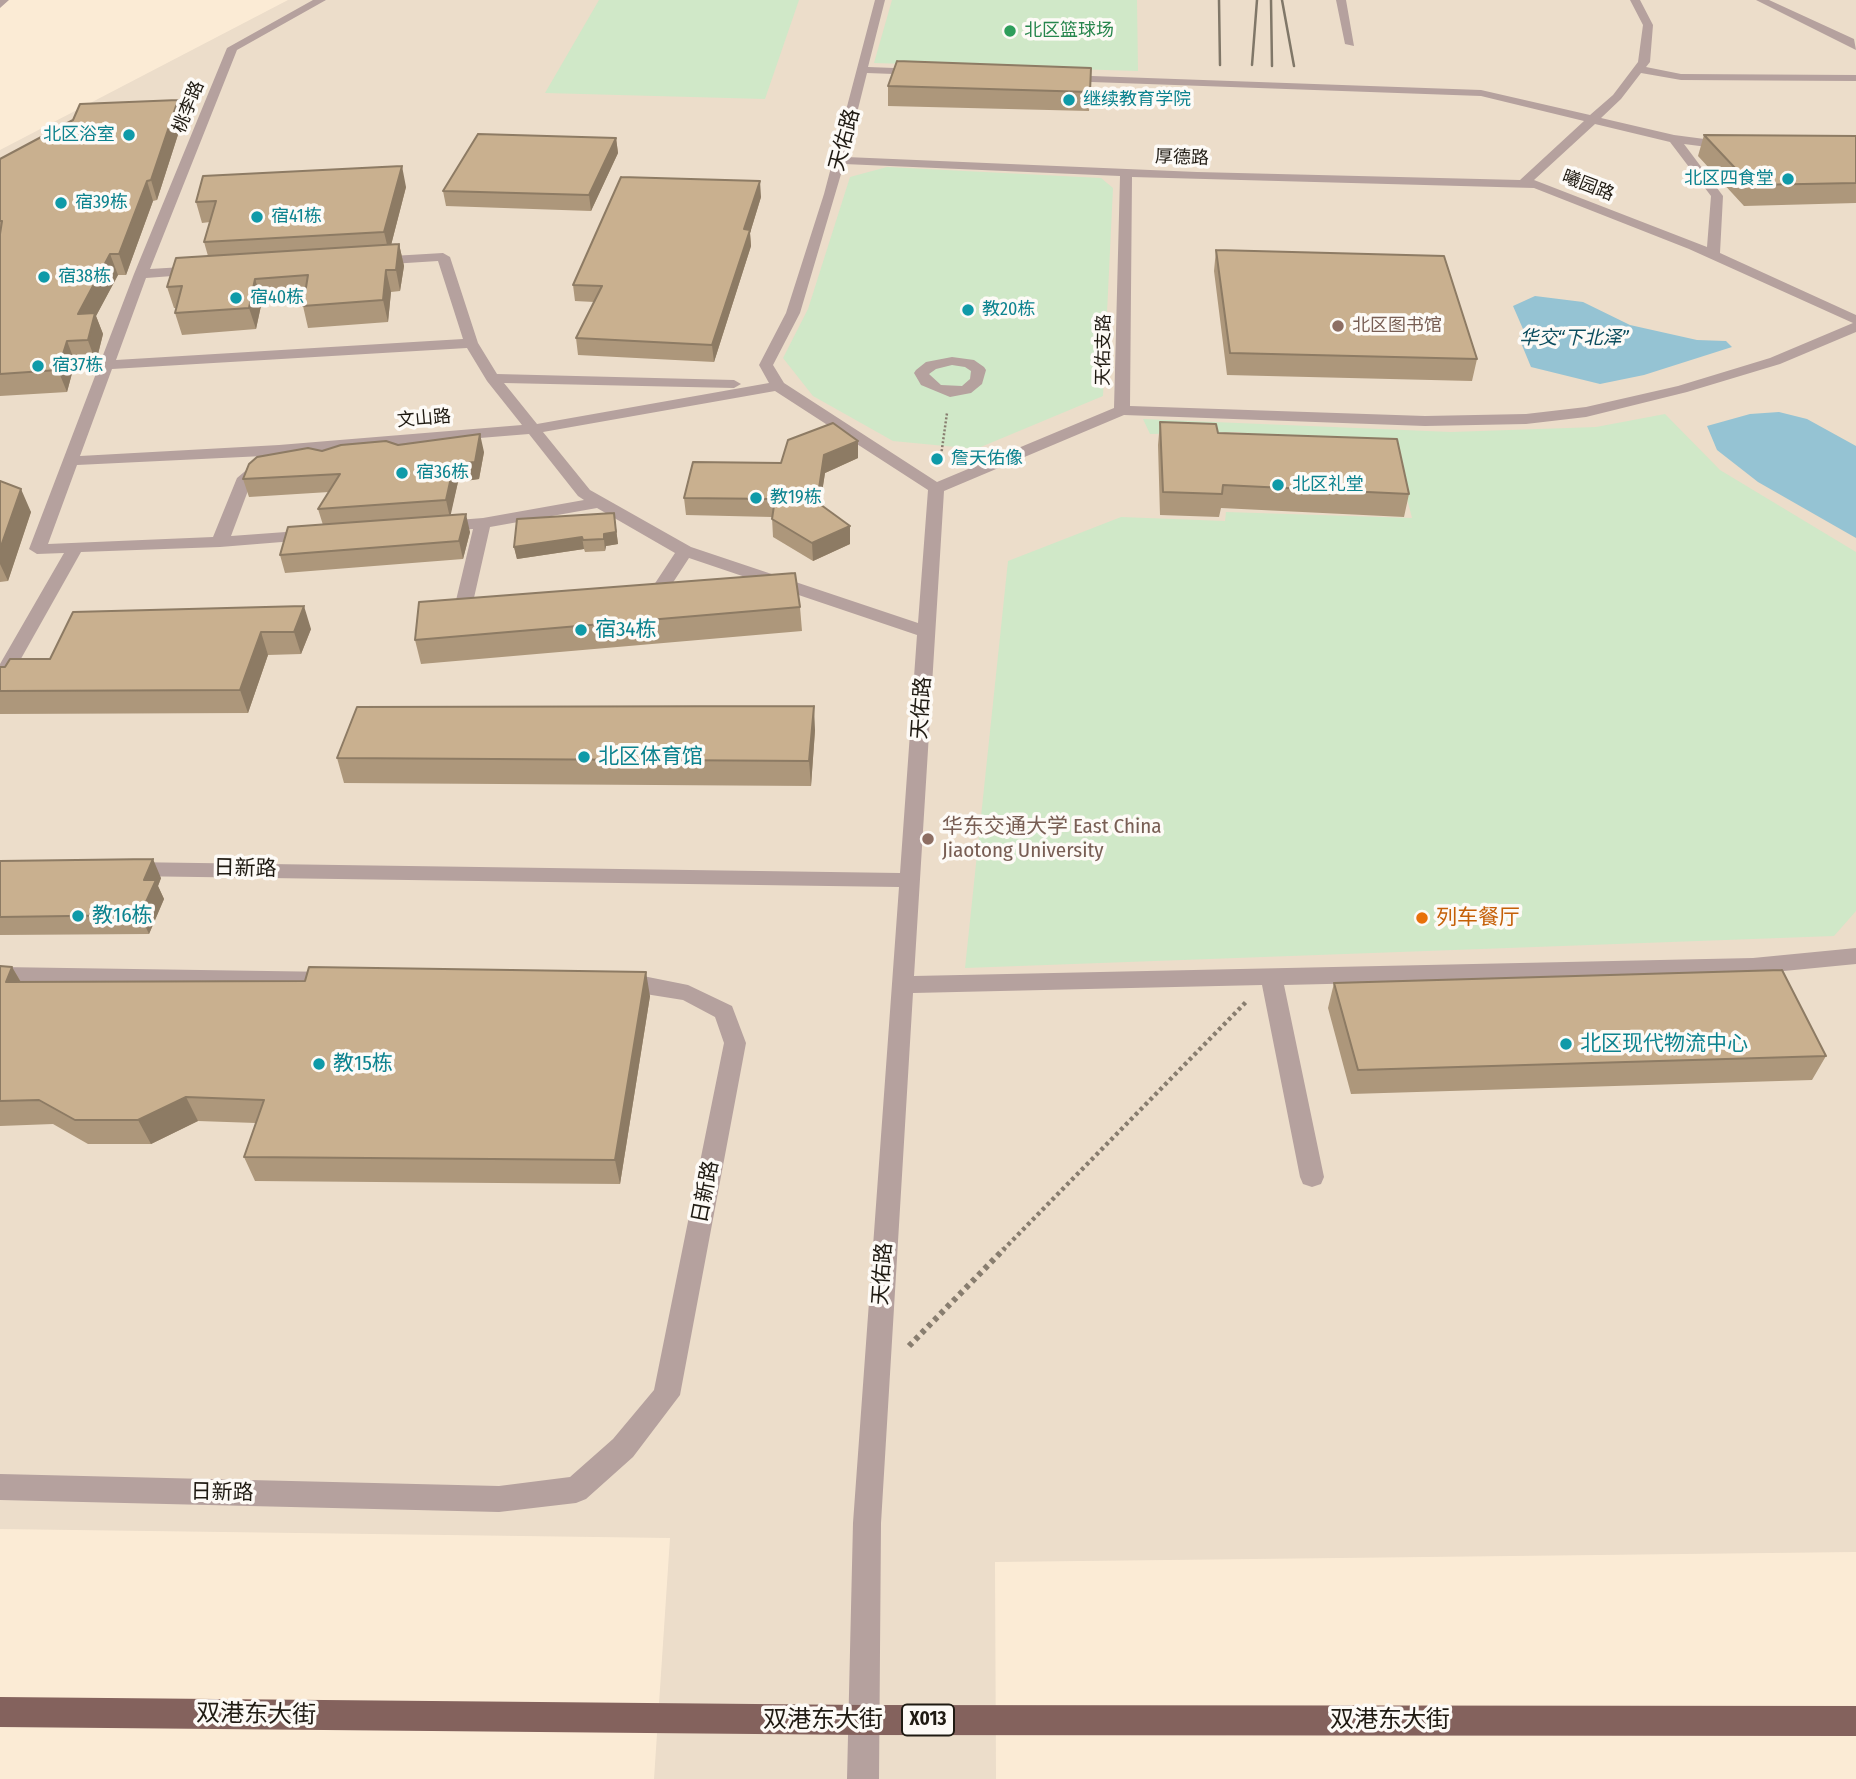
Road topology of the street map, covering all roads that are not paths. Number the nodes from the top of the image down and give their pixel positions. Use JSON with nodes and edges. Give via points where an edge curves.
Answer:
{"nodes":[{"id":1,"x":4,"y":0,"type":"edge"},
{"id":2,"x":321,"y":0,"type":"edge"},
{"id":3,"x":880,"y":0,"type":"edge"},
{"id":4,"x":1341,"y":0,"type":"edge"},
{"id":5,"x":1635,"y":0,"type":"edge"},
{"id":6,"x":1761,"y":0,"type":"edge"},
{"id":7,"x":0,"y":5,"type":"edge"},
{"id":8,"x":1350,"y":44,"type":"dead end"},
{"id":9,"x":1856,"y":47,"type":"edge"},
{"id":10,"x":1638,"y":69,"type":"junction"},
{"id":11,"x":863,"y":70,"type":"junction"},
{"id":12,"x":932,"y":73,"type":"edge"},
{"id":13,"x":1055,"y":77,"type":"edge"},
{"id":14,"x":1856,"y":78,"type":"edge"},
{"id":15,"x":1593,"y":120,"type":"junction"},
{"id":16,"x":1674,"y":139,"type":"junction"},
{"id":17,"x":1745,"y":146,"type":"edge"},
{"id":18,"x":839,"y":160,"type":"junction"},
{"id":19,"x":1126,"y":173,"type":"junction"},
{"id":20,"x":1523,"y":184,"type":"junction"},
{"id":21,"x":1713,"y":255,"type":"junction"},
{"id":22,"x":361,"y":261,"type":"edge"},
{"id":23,"x":210,"y":270,"type":"edge"},
{"id":24,"x":141,"y":274,"type":"junction"},
{"id":25,"x":1856,"y":320,"type":"edge"},
{"id":26,"x":1856,"y":327,"type":"edge"},
{"id":27,"x":471,"y":343,"type":"junction"},
{"id":28,"x":107,"y":365,"type":"junction"},
{"id":29,"x":492,"y":378,"type":"junction"},
{"id":30,"x":778,"y":386,"type":"junction"},
{"id":31,"x":1122,"y":410,"type":"junction"},
{"id":32,"x":532,"y":429,"type":"junction"},
{"id":33,"x":279,"y":450,"type":"junction"},
{"id":34,"x":70,"y":461,"type":"junction"},
{"id":35,"x":936,"y":488,"type":"junction"},
{"id":36,"x":601,"y":502,"type":"junction"},
{"id":37,"x":483,"y":523,"type":"junction"},
{"id":38,"x":428,"y":527,"type":"edge"},
{"id":39,"x":331,"y":534,"type":"edge"},
{"id":40,"x":220,"y":542,"type":"junction"},
{"id":41,"x":76,"y":547,"type":"junction"},
{"id":42,"x":684,"y":551,"type":"junction"},
{"id":43,"x":771,"y":580,"type":"junction"},
{"id":44,"x":732,"y":587,"type":"edge"},
{"id":45,"x":679,"y":596,"type":"edge"},
{"id":46,"x":488,"y":614,"type":"edge"},
{"id":47,"x":927,"y":632,"type":"junction"},
{"id":48,"x":0,"y":680,"type":"edge"},
{"id":49,"x":111,"y":869,"type":"edge"},
{"id":50,"x":910,"y":880,"type":"junction"},
{"id":51,"x":1856,"y":956,"type":"edge"},
{"id":52,"x":0,"y":975,"type":"edge"},
{"id":53,"x":1271,"y":977,"type":"junction"},
{"id":54,"x":365,"y":981,"type":"edge"},
{"id":55,"x":602,"y":983,"type":"edge"},
{"id":56,"x":902,"y":985,"type":"junction"},
{"id":57,"x":1312,"y":1177,"type":"dead end"},
{"id":58,"x":0,"y":1487,"type":"edge"},
{"id":59,"x":0,"y":1712,"type":"edge"},
{"id":60,"x":863,"y":1720,"type":"junction"},
{"id":61,"x":1856,"y":1721,"type":"edge"},
{"id":62,"x":863,"y":1779,"type":"edge"}],
"edges":[{"from":1,"to":7,"type":"street"},
{"from":2,"to":24,"type":"street","name":"桃李路","via":[[232,48]]},
{"from":3,"to":11,"type":"street","name":"天佑路"},
{"from":4,"to":8,"type":"street"},
{"from":5,"to":10,"type":"street","name":"曦园路","via":[[1648,25],[1644,62]]},
{"from":6,"to":9,"type":"street"},
{"from":10,"to":14,"type":"street","via":[[1681,77]]},
{"from":10,"to":15,"type":"street","name":"曦园路"},
{"from":11,"to":12,"type":"street"},
{"from":11,"to":18,"type":"street","name":"天佑路"},
{"from":13,"to":15,"type":"street","via":[[1481,93]]},
{"from":15,"to":16,"type":"street"},
{"from":15,"to":20,"type":"street","name":"曦园路"},
{"from":16,"to":17,"type":"street"},
{"from":16,"to":21,"type":"street","via":[[1717,196]]},
{"from":18,"to":19,"type":"street","name":"厚德路"},
{"from":18,"to":30,"type":"street","name":"天佑路","via":[[793,313],[766,365]]},
{"from":19,"to":20,"type":"street","name":"厚德路"},
{"from":19,"to":31,"type":"street","name":"天佑支路"},
{"from":20,"to":21,"type":"street","name":"曦园路","via":[[1536,184]]},
{"from":21,"to":25,"type":"street","name":"曦园路"},
{"from":22,"to":27,"type":"street","via":[[443,257]]},
{"from":23,"to":24,"type":"street"},
{"from":24,"to":28,"type":"street","name":"桃李路"},
{"from":26,"to":31,"type":"street","via":[[1775,362],[1682,389],[1586,412],[1526,419],[1425,421]]},
{"from":27,"to":28,"type":"street"},
{"from":27,"to":29,"type":"street"},
{"from":28,"to":34,"type":"street","name":"桃李路"},
{"from":29,"to":30,"type":"street"},
{"from":29,"to":32,"type":"street"},
{"from":30,"to":32,"type":"street","name":"文山路"},
{"from":30,"to":35,"type":"street"},
{"from":31,"to":35,"type":"street","name":"天佑支路"},
{"from":32,"to":33,"type":"street","name":"文山路"},
{"from":32,"to":36,"type":"street","via":[[584,493]]},
{"from":33,"to":34,"type":"street","name":"文山路"},
{"from":33,"to":40,"type":"street","via":[[245,478]]},
{"from":34,"to":41,"type":"street","name":"桃李路","via":[[37,549]]},
{"from":35,"to":47,"type":"street","name":"天佑路"},
{"from":36,"to":37,"type":"street"},
{"from":36,"to":42,"type":"street"},
{"from":37,"to":38,"type":"street"},
{"from":37,"to":46,"type":"street","via":[[461,617]]},
{"from":39,"to":40,"type":"street"},
{"from":40,"to":41,"type":"street"},
{"from":41,"to":48,"type":"street"},
{"from":42,"to":43,"type":"street"},
{"from":42,"to":45,"type":"street","via":[[646,601]]},
{"from":43,"to":44,"type":"street"},
{"from":43,"to":47,"type":"street"},
{"from":47,"to":50,"type":"street","name":"天佑路"},
{"from":49,"to":50,"type":"street","name":"日新路"},
{"from":50,"to":56,"type":"street","name":"天佑路"},
{"from":51,"to":53,"type":"street","via":[[1753,966]]},
{"from":52,"to":54,"type":"street"},
{"from":53,"to":56,"type":"street"},
{"from":53,"to":57,"type":"street"},
{"from":55,"to":58,"type":"street","name":"日新路","via":[[643,984],[688,993],[724,1012],[735,1043],[666,1395],[623,1448],[576,1490],[499,1499]]},
{"from":56,"to":60,"type":"street","name":"天佑路","via":[[867,1523]]},
{"from":59,"to":60,"type":"main road","name":"双港东大街","number":"X013"},
{"from":60,"to":61,"type":"main road","name":"双港东大街","number":"X013"},
{"from":60,"to":62,"type":"street","name":"天佑路"}]}
